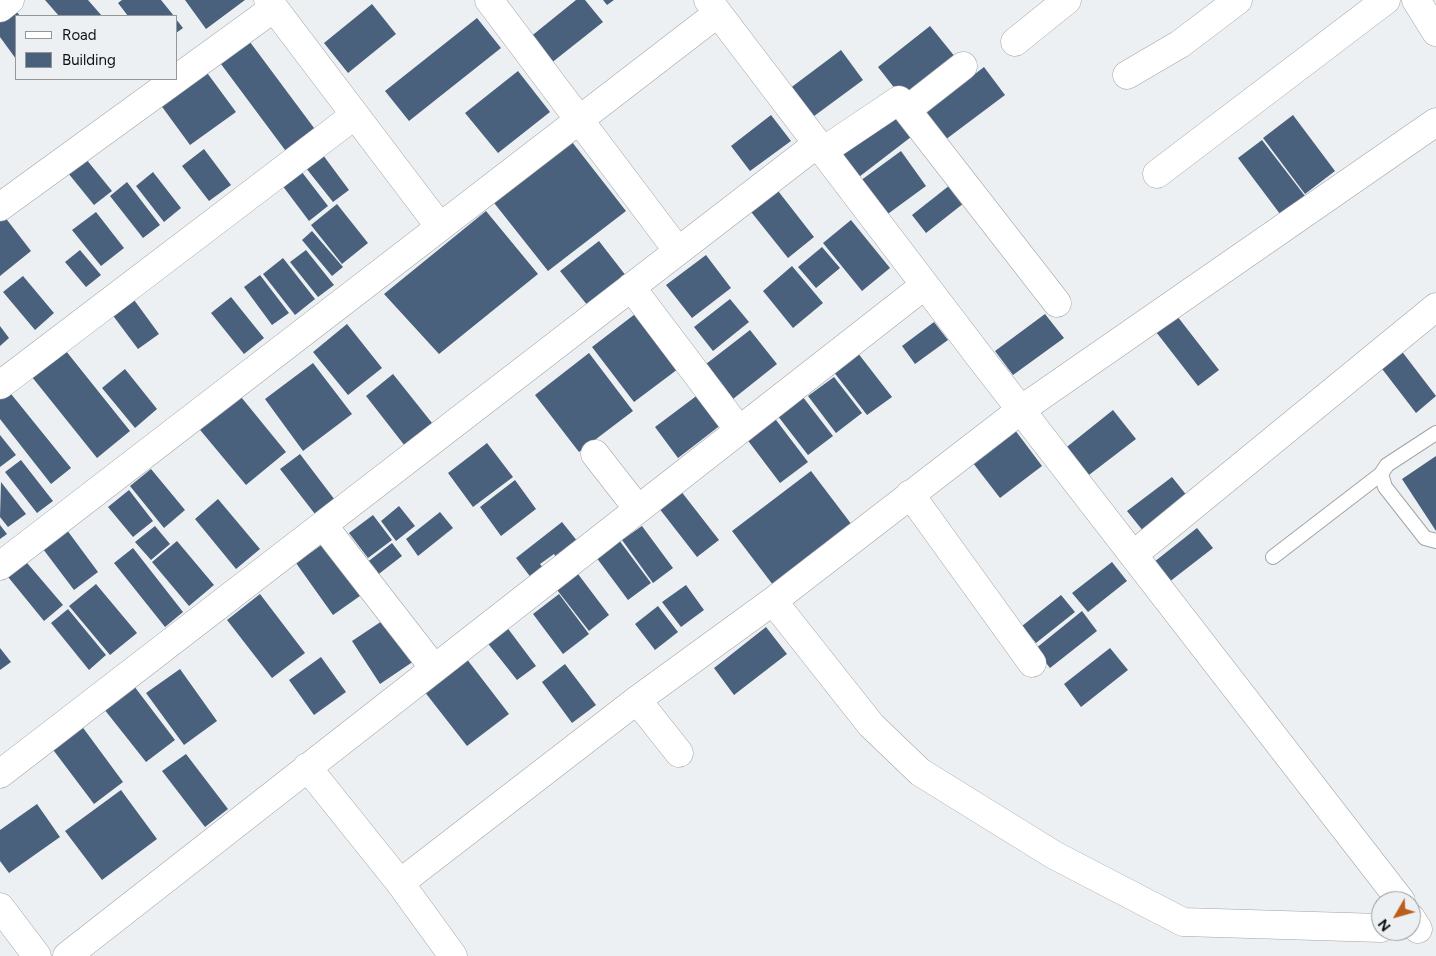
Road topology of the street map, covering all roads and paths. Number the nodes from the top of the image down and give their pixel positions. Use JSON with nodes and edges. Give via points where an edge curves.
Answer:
{"nodes":[{"id":1,"x":10,"y":0,"type":"edge"},
{"id":2,"x":489,"y":0,"type":"edge"},
{"id":3,"x":1067,"y":0,"type":"edge"},
{"id":4,"x":1238,"y":0,"type":"edge"},
{"id":5,"x":1386,"y":0,"type":"edge"},
{"id":6,"x":1416,"y":0,"type":"edge"},
{"id":7,"x":271,"y":4,"type":"edge"},
{"id":8,"x":713,"y":6,"type":"edge"},
{"id":9,"x":0,"y":8,"type":"edge"},
{"id":10,"x":1436,"y":32,"type":"edge"},
{"id":11,"x":1014,"y":42,"type":"dead end"},
{"id":12,"x":963,"y":66,"type":"dead end"},
{"id":13,"x":178,"y":74,"type":"edge"},
{"id":14,"x":1128,"y":75,"type":"dead end"},
{"id":15,"x":170,"y":80,"type":"edge"},
{"id":16,"x":908,"y":109,"type":"junction"},
{"id":17,"x":355,"y":115,"type":"junction"},
{"id":18,"x":579,"y":120,"type":"junction"},
{"id":19,"x":1436,"y":122,"type":"edge"},
{"id":20,"x":820,"y":148,"type":"junction"},
{"id":21,"x":1157,"y":174,"type":"dead end"},
{"id":22,"x":0,"y":208,"type":"edge"},
{"id":23,"x":440,"y":227,"type":"junction"},
{"id":24,"x":678,"y":251,"type":"junction"},
{"id":25,"x":925,"y":285,"type":"junction"},
{"id":26,"x":631,"y":287,"type":"junction"},
{"id":27,"x":1057,"y":304,"type":"dead end"},
{"id":28,"x":1436,"y":307,"type":"edge"},
{"id":29,"x":0,"y":384,"type":"edge"},
{"id":30,"x":1022,"y":409,"type":"junction"},
{"id":31,"x":739,"y":430,"type":"junction"},
{"id":32,"x":1436,"y":433,"type":"edge"},
{"id":33,"x":595,"y":454,"type":"dead end"},
{"id":34,"x":1381,"y":474,"type":"junction"},
{"id":35,"x":910,"y":494,"type":"junction"},
{"id":36,"x":638,"y":509,"type":"junction"},
{"id":37,"x":323,"y":525,"type":"junction"},
{"id":38,"x":1436,"y":542,"type":"edge"},
{"id":39,"x":1133,"y":555,"type":"junction"},
{"id":40,"x":1273,"y":557,"type":"dead end"},
{"id":41,"x":0,"y":566,"type":"edge"},
{"id":42,"x":773,"y":602,"type":"junction"},
{"id":43,"x":1032,"y":663,"type":"dead end"},
{"id":44,"x":434,"y":668,"type":"junction"},
{"id":45,"x":637,"y":700,"type":"junction"},
{"id":46,"x":679,"y":753,"type":"dead end"},
{"id":47,"x":307,"y":767,"type":"junction"},
{"id":48,"x":0,"y":774,"type":"edge"},
{"id":49,"x":400,"y":883,"type":"junction"},
{"id":50,"x":1393,"y":891,"type":"edge"},
{"id":51,"x":0,"y":907,"type":"edge"},
{"id":52,"x":1371,"y":928,"type":"edge"},
{"id":53,"x":37,"y":956,"type":"edge"},
{"id":54,"x":67,"y":956,"type":"edge"},
{"id":55,"x":453,"y":956,"type":"edge"}],
"edges":[{"from":1,"to":9,"type":"street"},
{"from":2,"to":18,"type":"street"},
{"from":3,"to":11,"type":"street"},
{"from":4,"to":14,"type":"street","via":[[1180,44]]},
{"from":5,"to":21,"type":"street"},
{"from":6,"to":10,"type":"street"},
{"from":7,"to":13,"type":"street"},
{"from":7,"to":17,"type":"street"},
{"from":8,"to":18,"type":"street"},
{"from":8,"to":20,"type":"street"},
{"from":12,"to":16,"type":"street"},
{"from":15,"to":22,"type":"street"},
{"from":16,"to":20,"type":"street","via":[[899,100]]},
{"from":16,"to":27,"type":"street"},
{"from":17,"to":23,"type":"street"},
{"from":17,"to":29,"type":"street"},
{"from":18,"to":23,"type":"street"},
{"from":18,"to":24,"type":"street"},
{"from":19,"to":30,"type":"street"},
{"from":20,"to":24,"type":"street"},
{"from":20,"to":25,"type":"street"},
{"from":23,"to":41,"type":"street"},
{"from":24,"to":26,"type":"street"},
{"from":25,"to":30,"type":"street"},
{"from":25,"to":31,"type":"street"},
{"from":26,"to":31,"type":"street"},
{"from":26,"to":37,"type":"street"},
{"from":28,"to":39,"type":"street"},
{"from":30,"to":35,"type":"street"},
{"from":30,"to":39,"type":"street"},
{"from":31,"to":36,"type":"street"},
{"from":32,"to":34,"type":"lane","via":[[1387,466]]},
{"from":33,"to":36,"type":"street"},
{"from":34,"to":38,"type":"lane","via":[[1385,486],[1425,538]]},
{"from":34,"to":40,"type":"lane"},
{"from":35,"to":42,"type":"street"},
{"from":35,"to":43,"type":"street"},
{"from":36,"to":44,"type":"street"},
{"from":37,"to":44,"type":"street"},
{"from":37,"to":48,"type":"street"},
{"from":39,"to":50,"type":"street"},
{"from":42,"to":45,"type":"street"},
{"from":42,"to":52,"type":"street","via":[[871,725],[920,772],[1054,855],[1184,922]]},
{"from":44,"to":47,"type":"street"},
{"from":45,"to":46,"type":"street"},
{"from":45,"to":49,"type":"street"},
{"from":47,"to":49,"type":"street"},
{"from":47,"to":54,"type":"street"},
{"from":49,"to":55,"type":"street"},
{"from":51,"to":53,"type":"street"}]}
